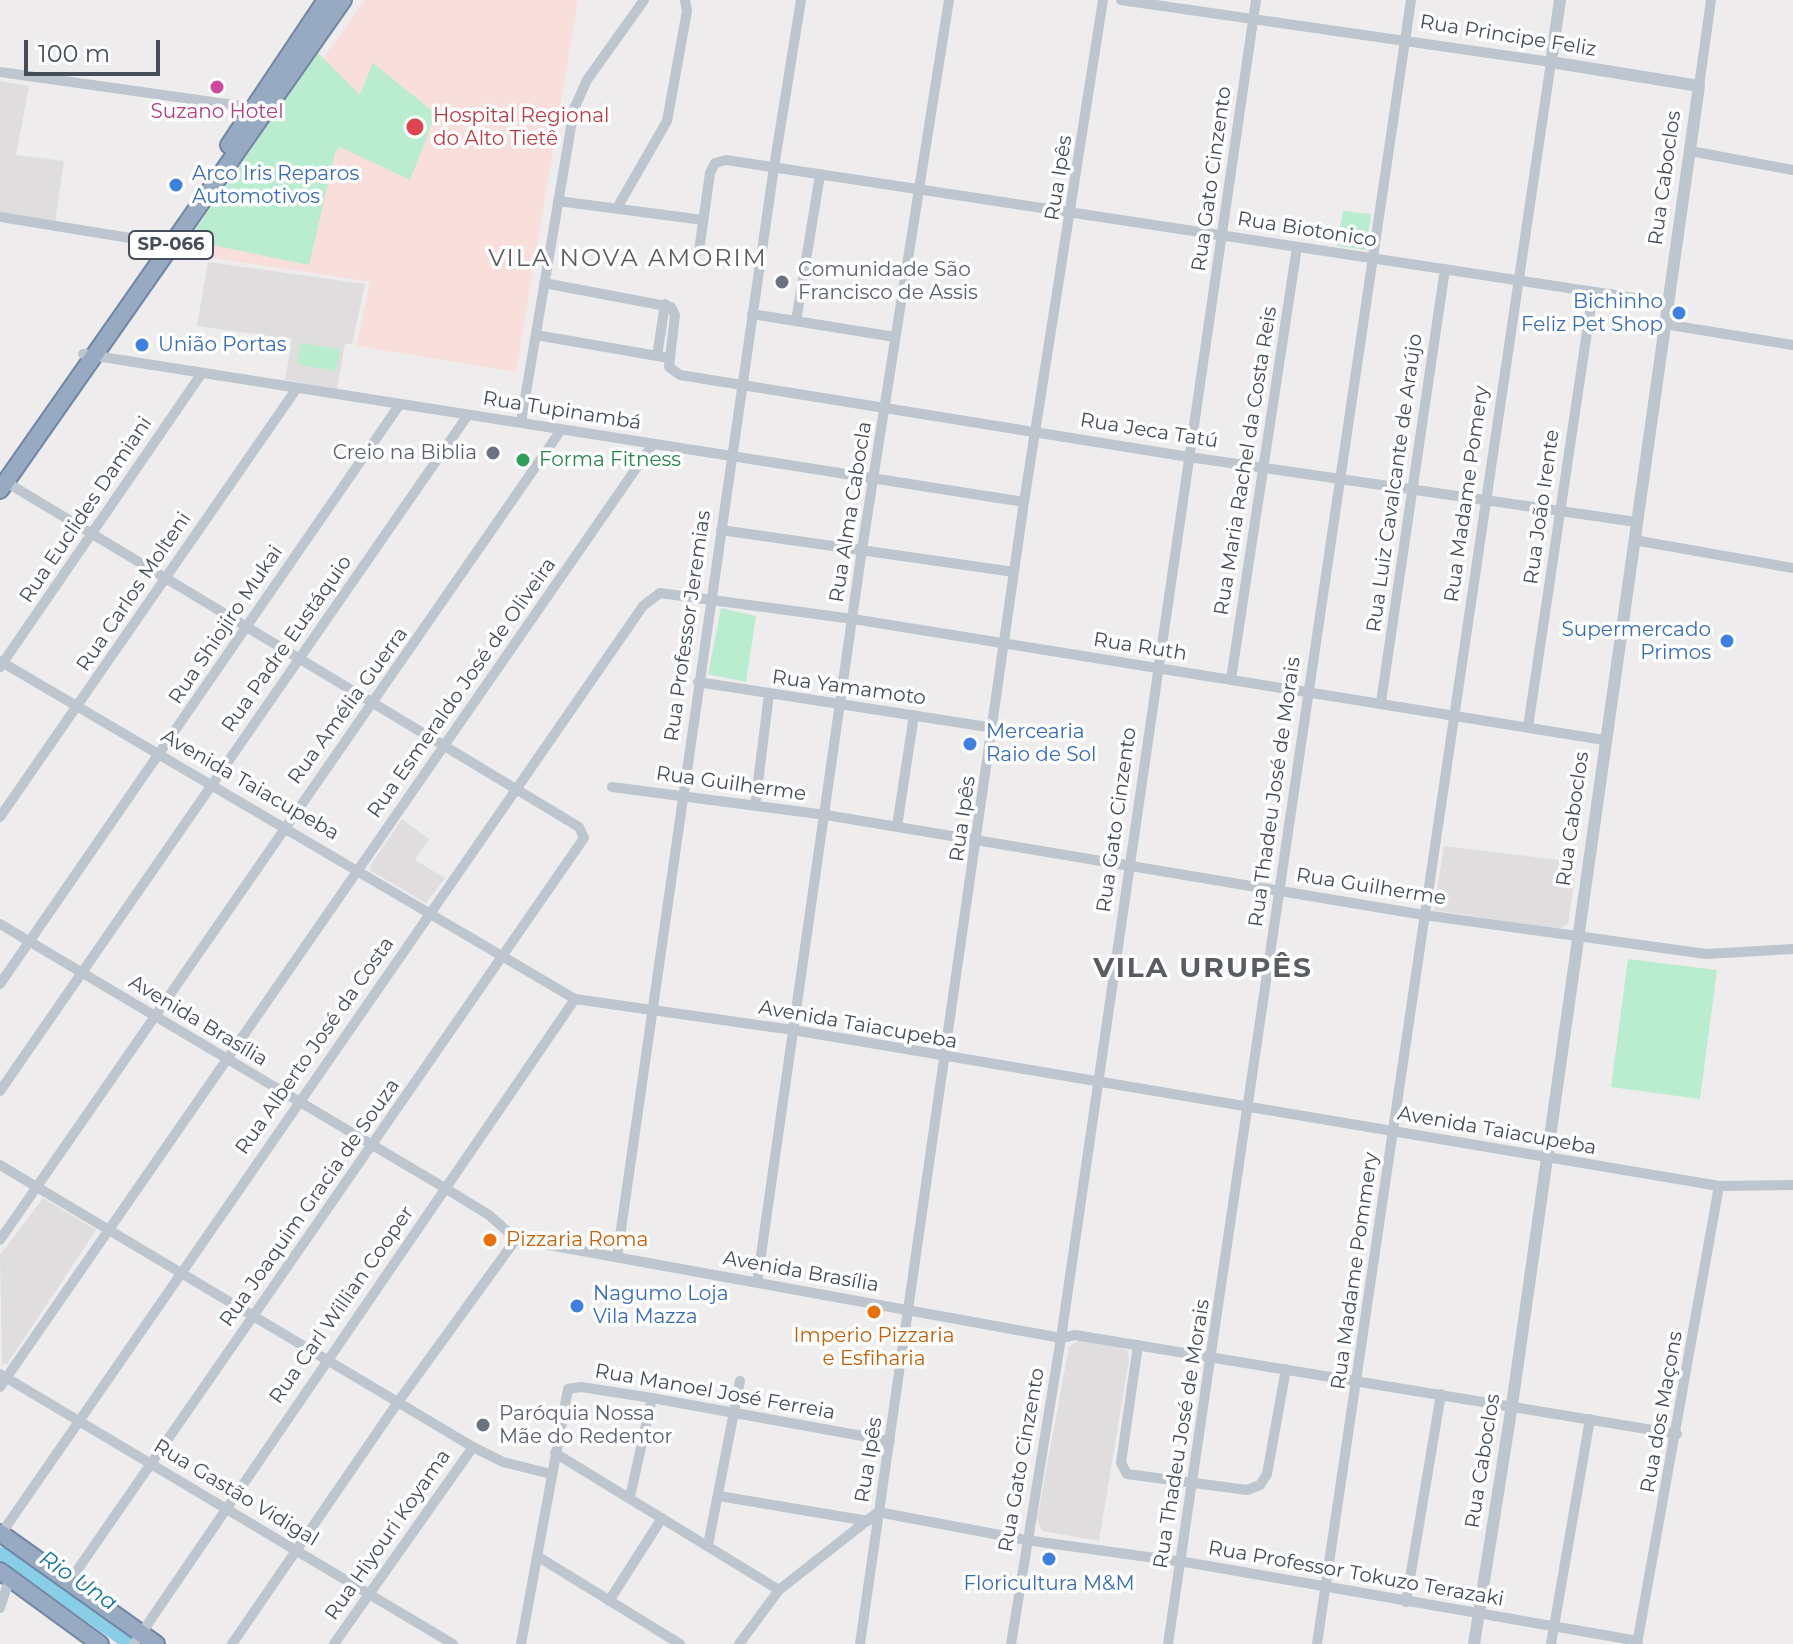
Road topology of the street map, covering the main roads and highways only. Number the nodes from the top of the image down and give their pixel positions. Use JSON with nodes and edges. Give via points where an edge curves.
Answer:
{"nodes":[{"id":1,"x":326,"y":0,"type":"edge"},
{"id":2,"x":343,"y":0,"type":"edge"},
{"id":3,"x":89,"y":355,"type":"junction"},
{"id":4,"x":65,"y":378,"type":"junction"},
{"id":5,"x":45,"y":424,"type":"junction"},
{"id":6,"x":2,"y":481,"type":"edge"},
{"id":7,"x":1,"y":1533,"type":"edge"},
{"id":8,"x":5,"y":1574,"type":"edge"},
{"id":9,"x":137,"y":1637,"type":"edge"},
{"id":10,"x":100,"y":1644,"type":"edge"},
{"id":11,"x":156,"y":1644,"type":"edge"}],
"edges":[{"from":1,"to":3,"type":"highway","number":"SP-066"},
{"from":2,"to":3,"type":"highway","number":"SP-066"},
{"from":3,"to":4,"type":"highway","number":"SP-066"},
{"from":3,"to":5,"type":"highway","number":"SP-066"},
{"from":4,"to":5,"type":"highway"},
{"from":4,"to":6,"type":"highway","number":"SP-066"},
{"from":5,"to":6,"type":"highway","number":"SP-066"},
{"from":7,"to":9,"type":"highway"},
{"from":8,"to":10,"type":"highway"},
{"from":9,"to":11,"type":"highway"}]}
